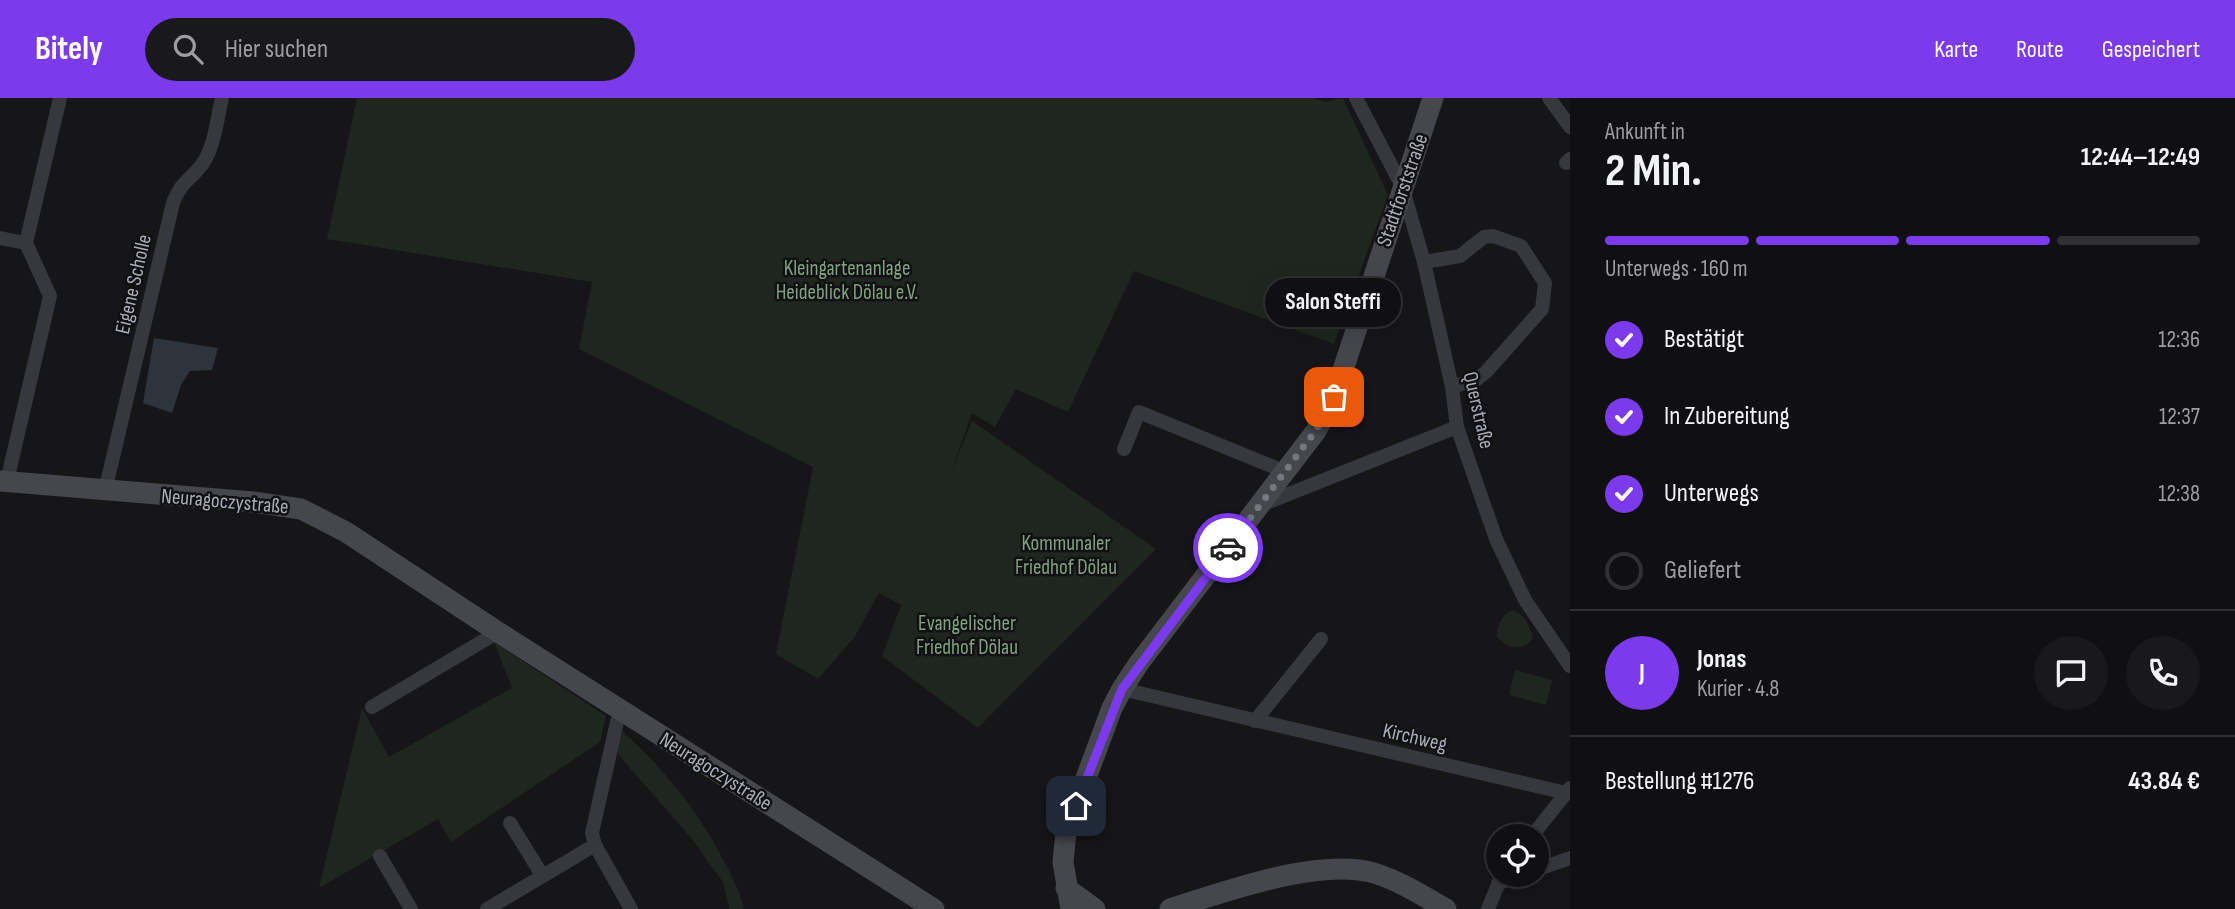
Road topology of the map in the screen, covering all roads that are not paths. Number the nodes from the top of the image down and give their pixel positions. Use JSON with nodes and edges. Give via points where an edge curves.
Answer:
{"nodes":[{"id":1,"x":60,"y":98,"type":"edge"},
{"id":2,"x":222,"y":98,"type":"edge"},
{"id":3,"x":1356,"y":98,"type":"edge"},
{"id":4,"x":1433,"y":98,"type":"edge"},
{"id":5,"x":1549,"y":98,"type":"edge"},
{"id":6,"x":1570,"y":128,"type":"edge"},
{"id":7,"x":1402,"y":187,"type":"junction"},
{"id":8,"x":0,"y":238,"type":"edge"},
{"id":9,"x":26,"y":243,"type":"junction"},
{"id":10,"x":1424,"y":262,"type":"junction"},
{"id":11,"x":1452,"y":387,"type":"junction"},
{"id":12,"x":1457,"y":426,"type":"junction"},
{"id":13,"x":1124,"y":449,"type":"dead end"},
{"id":14,"x":1286,"y":472,"type":"junction"},
{"id":15,"x":4,"y":481,"type":"edge"},
{"id":16,"x":105,"y":491,"type":"junction"},
{"id":17,"x":1261,"y":505,"type":"junction"},
{"id":18,"x":498,"y":632,"type":"junction"},
{"id":19,"x":1321,"y":639,"type":"dead end"},
{"id":20,"x":1570,"y":666,"type":"edge"},
{"id":21,"x":1122,"y":689,"type":"junction"},
{"id":22,"x":372,"y":707,"type":"dead end"},
{"id":23,"x":622,"y":711,"type":"junction"},
{"id":24,"x":1255,"y":721,"type":"junction"},
{"id":25,"x":1568,"y":790,"type":"edge"},
{"id":26,"x":510,"y":822,"type":"dead end"},
{"id":27,"x":1541,"y":824,"type":"edge"},
{"id":28,"x":595,"y":845,"type":"junction"},
{"id":29,"x":380,"y":856,"type":"dead end"},
{"id":30,"x":1570,"y":858,"type":"edge"},
{"id":31,"x":1549,"y":865,"type":"edge"},
{"id":32,"x":542,"y":875,"type":"junction"},
{"id":33,"x":1497,"y":887,"type":"edge"},
{"id":34,"x":1066,"y":888,"type":"junction"},
{"id":35,"x":411,"y":909,"type":"edge"},
{"id":36,"x":487,"y":909,"type":"edge"},
{"id":37,"x":631,"y":909,"type":"edge"},
{"id":38,"x":934,"y":909,"type":"edge"},
{"id":39,"x":1057,"y":909,"type":"edge"},
{"id":40,"x":1071,"y":909,"type":"edge"},
{"id":41,"x":1096,"y":909,"type":"edge"},
{"id":42,"x":1170,"y":909,"type":"edge"},
{"id":43,"x":1446,"y":909,"type":"edge"},
{"id":44,"x":1488,"y":909,"type":"edge"}],
"edges":[{"from":1,"to":9,"type":"street"},
{"from":2,"to":16,"type":"street","name":"Eigene Scholle","via":[[202,165],[178,190],[173,203]]},
{"from":3,"to":7,"type":"street","name":"Querstraße"},
{"from":4,"to":7,"type":"main road","name":"Stadtforststraße"},
{"from":5,"to":6,"type":"street"},
{"from":7,"to":10,"type":"street","name":"Querstraße"},
{"from":7,"to":14,"type":"main road","name":"Stadtforststraße","via":[[1340,383],[1316,430]]},
{"from":8,"to":9,"type":"street"},
{"from":9,"to":15,"type":"street","via":[[50,296]]},
{"from":10,"to":11,"type":"street","name":"Querstraße"},
{"from":10,"to":11,"type":"street","via":[[1460,256],[1493,236],[1524,242],[1545,284],[1542,309],[1486,372]]},
{"from":11,"to":12,"type":"street","name":"Querstraße"},
{"from":12,"to":17,"type":"street"},
{"from":12,"to":20,"type":"street","name":"Querstraße","via":[[1496,539],[1525,600]]},
{"from":13,"to":14,"type":"street","via":[[1139,412]]},
{"from":14,"to":17,"type":"main road","name":"Stadtforststraße"},
{"from":15,"to":16,"type":"main road","name":"Neuragoczystraße"},
{"from":16,"to":18,"type":"main road","name":"Neuragoczystraße","via":[[301,509],[346,532]]},
{"from":17,"to":21,"type":"main road","name":"Stadtforststraße"},
{"from":18,"to":22,"type":"street"},
{"from":18,"to":23,"type":"main road","name":"Neuragoczystraße"},
{"from":19,"to":24,"type":"street"},
{"from":21,"to":24,"type":"street","name":"Kirchweg"},
{"from":21,"to":34,"type":"main road","name":"Stadtforststraße","via":[[1066,832]]},
{"from":23,"to":28,"type":"street","via":[[592,833]]},
{"from":23,"to":38,"type":"main road","name":"Neuragoczystraße"},
{"from":24,"to":25,"type":"street","name":"Kirchweg"},
{"from":25,"to":27,"type":"street"},
{"from":26,"to":32,"type":"street"},
{"from":28,"to":32,"type":"street"},
{"from":28,"to":37,"type":"street"},
{"from":29,"to":35,"type":"street"},
{"from":30,"to":31,"type":"street"},
{"from":32,"to":36,"type":"street"},
{"from":33,"to":44,"type":"street"},
{"from":34,"to":39,"type":"main road"},
{"from":34,"to":40,"type":"main road","name":"Stadtforststraße"},
{"from":34,"to":41,"type":"main road"},
{"from":42,"to":43,"type":"main road","via":[[1248,884],[1355,870],[1386,877]]}]}
